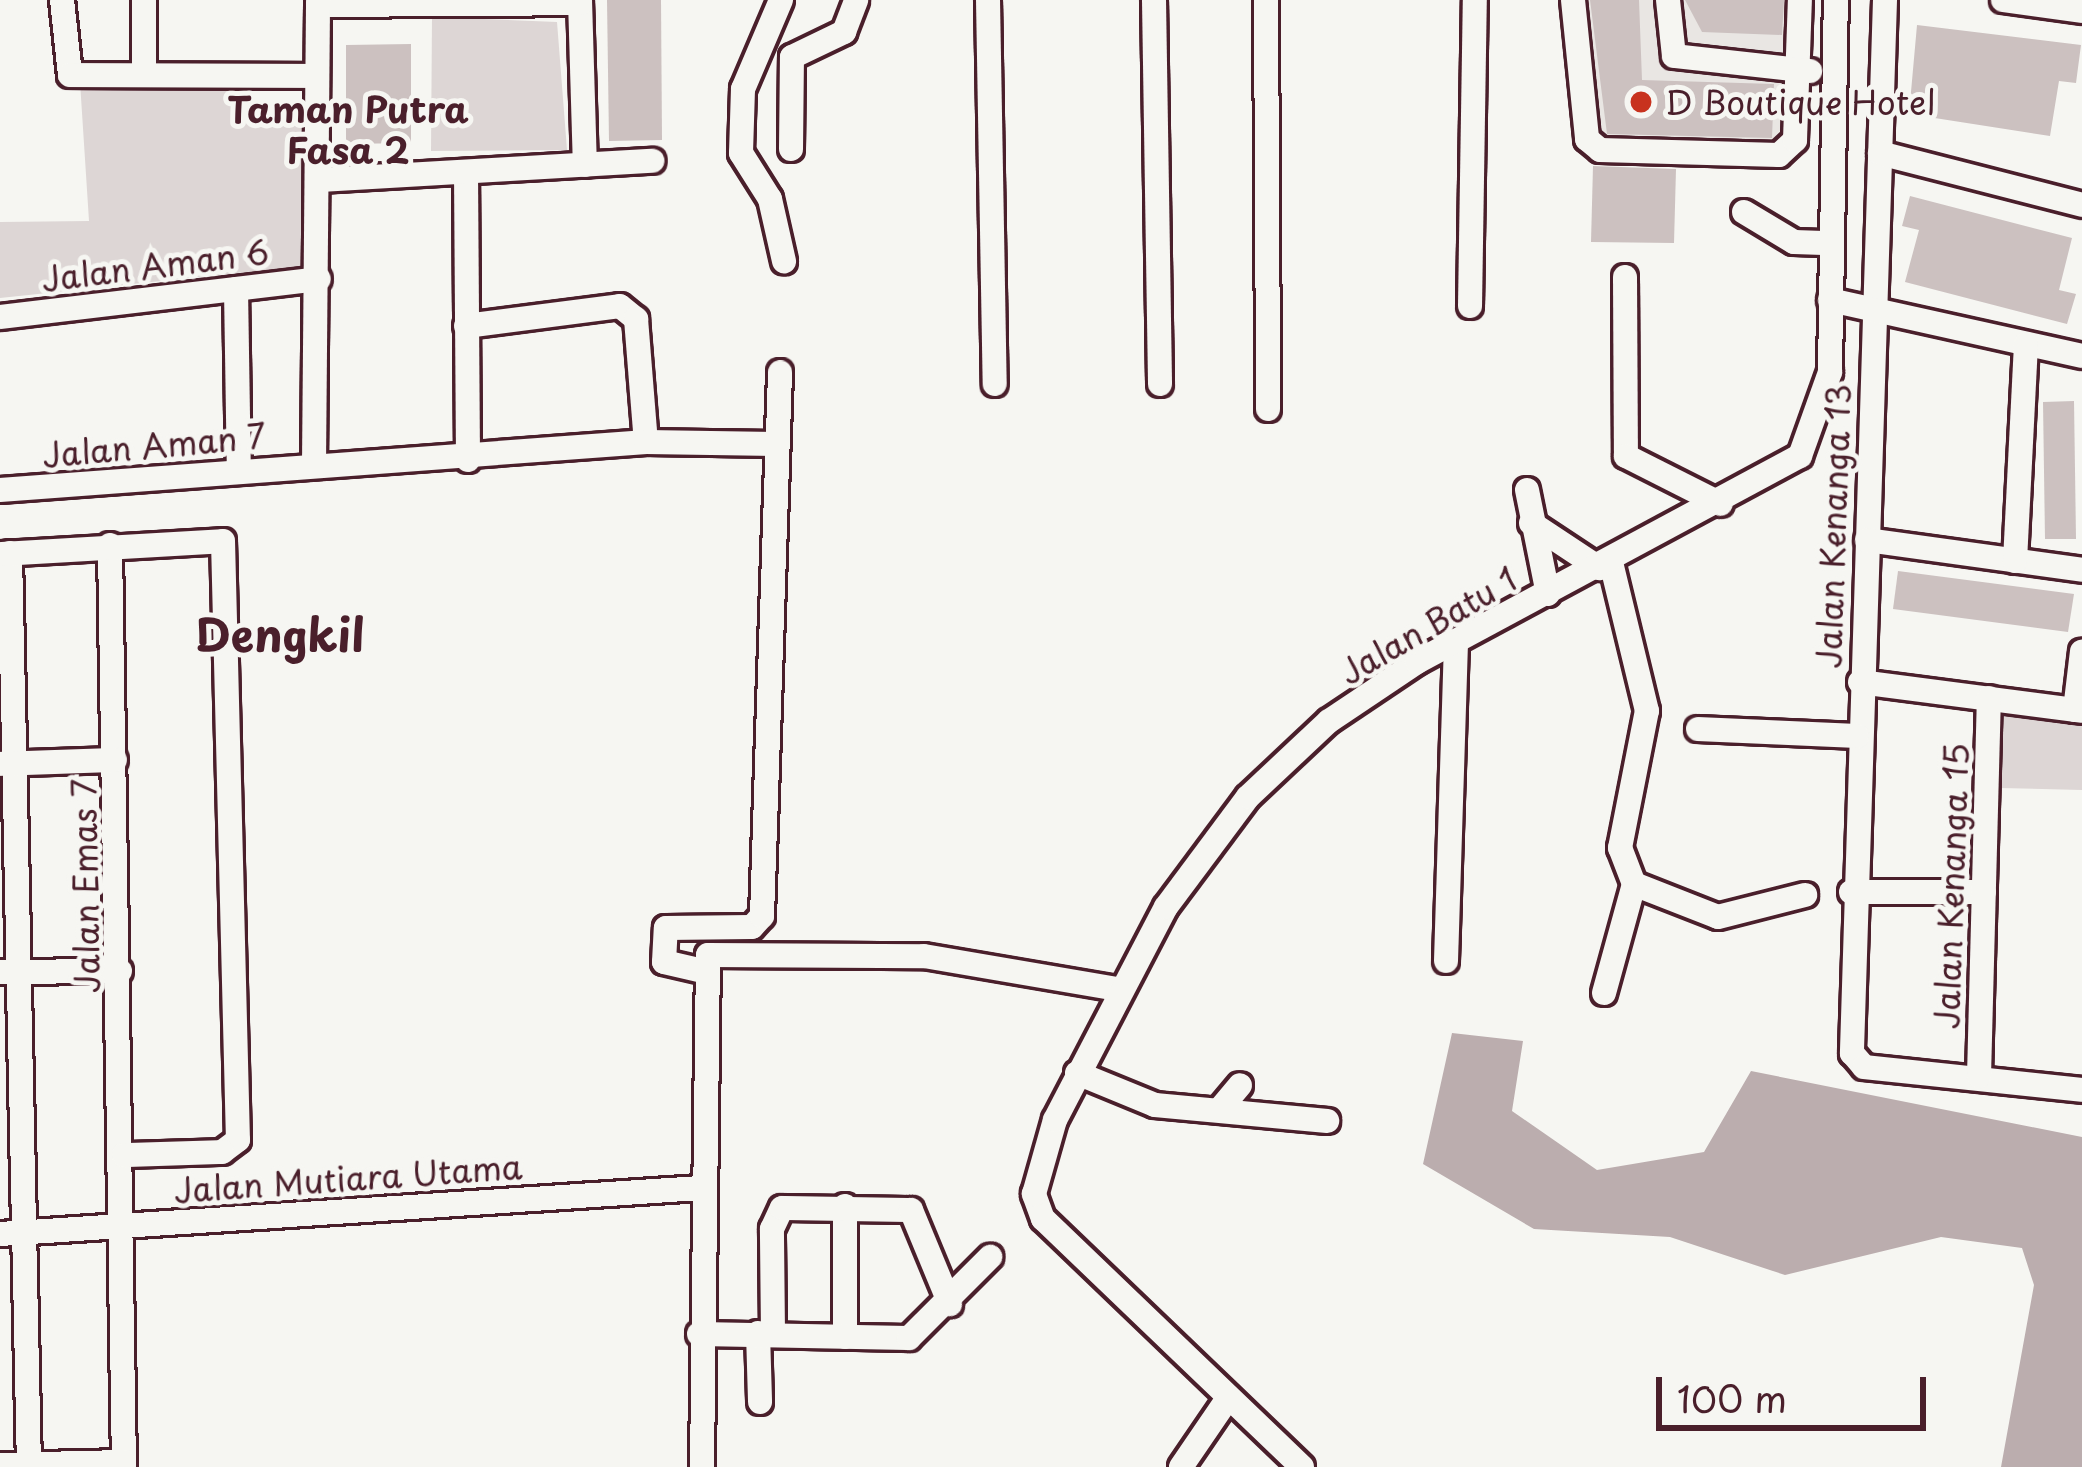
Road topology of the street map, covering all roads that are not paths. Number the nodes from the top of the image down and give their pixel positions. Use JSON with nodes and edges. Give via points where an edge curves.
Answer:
{"nodes":[{"id":1,"x":62,"y":0,"type":"edge"},
{"id":2,"x":144,"y":0,"type":"edge"},
{"id":3,"x":781,"y":0,"type":"edge"},
{"id":4,"x":856,"y":0,"type":"edge"},
{"id":5,"x":988,"y":0,"type":"edge"},
{"id":6,"x":1154,"y":0,"type":"edge"},
{"id":7,"x":1266,"y":0,"type":"edge"},
{"id":8,"x":1475,"y":0,"type":"edge"},
{"id":9,"x":1573,"y":0,"type":"edge"},
{"id":10,"x":1668,"y":0,"type":"edge"},
{"id":11,"x":1800,"y":0,"type":"edge"},
{"id":12,"x":1836,"y":0,"type":"edge"},
{"id":13,"x":2002,"y":0,"type":"edge"},
{"id":14,"x":580,"y":1,"type":"edge"},
{"id":15,"x":1884,"y":1,"type":"edge"},
{"id":16,"x":318,"y":2,"type":"edge"},
{"id":17,"x":460,"y":2,"type":"edge"},
{"id":18,"x":2082,"y":11,"type":"edge"},
{"id":19,"x":1796,"y":70,"type":"junction"},
{"id":20,"x":1834,"y":73,"type":"junction"},
{"id":21,"x":144,"y":74,"type":"junction"},
{"id":22,"x":317,"y":76,"type":"junction"},
{"id":23,"x":791,"y":149,"type":"dead end"},
{"id":24,"x":1880,"y":153,"type":"junction"},
{"id":25,"x":652,"y":161,"type":"dead end"},
{"id":26,"x":585,"y":165,"type":"junction"},
{"id":27,"x":466,"y":172,"type":"junction"},
{"id":28,"x":319,"y":180,"type":"junction"},
{"id":29,"x":2081,"y":200,"type":"edge"},
{"id":30,"x":1744,"y":212,"type":"dead end"},
{"id":31,"x":1831,"y":243,"type":"junction"},
{"id":32,"x":784,"y":261,"type":"dead end"},
{"id":33,"x":1625,"y":277,"type":"dead end"},
{"id":34,"x":319,"y":279,"type":"junction"},
{"id":35,"x":236,"y":289,"type":"junction"},
{"id":36,"x":1829,"y":300,"type":"junction"},
{"id":37,"x":1470,"y":306,"type":"dead end"},
{"id":38,"x":1875,"y":307,"type":"junction"},
{"id":39,"x":0,"y":317,"type":"edge"},
{"id":40,"x":466,"y":326,"type":"junction"},
{"id":41,"x":2026,"y":344,"type":"junction"},
{"id":42,"x":2082,"y":356,"type":"edge"},
{"id":43,"x":780,"y":372,"type":"dead end"},
{"id":44,"x":995,"y":384,"type":"dead end"},
{"id":45,"x":1160,"y":384,"type":"dead end"},
{"id":46,"x":1268,"y":409,"type":"dead end"},
{"id":47,"x":646,"y":442,"type":"junction"},
{"id":48,"x":776,"y":444,"type":"junction"},
{"id":49,"x":468,"y":460,"type":"junction"},
{"id":50,"x":314,"y":464,"type":"junction"},
{"id":51,"x":239,"y":472,"type":"junction"},
{"id":52,"x":0,"y":490,"type":"edge"},
{"id":53,"x":1527,"y":490,"type":"dead end"},
{"id":54,"x":1720,"y":504,"type":"junction"},
{"id":55,"x":1532,"y":524,"type":"junction"},
{"id":56,"x":1868,"y":540,"type":"junction"},
{"id":57,"x":110,"y":545,"type":"junction"},
{"id":58,"x":5,"y":554,"type":"edge"},
{"id":59,"x":2015,"y":561,"type":"junction"},
{"id":60,"x":1605,"y":565,"type":"junction"},
{"id":61,"x":2082,"y":570,"type":"edge"},
{"id":62,"x":1548,"y":594,"type":"junction"},
{"id":63,"x":1456,"y":641,"type":"junction"},
{"id":64,"x":2082,"y":651,"type":"edge"},
{"id":65,"x":1860,"y":682,"type":"junction"},
{"id":66,"x":1989,"y":698,"type":"junction"},
{"id":67,"x":2079,"y":710,"type":"edge"},
{"id":68,"x":1699,"y":729,"type":"dead end"},
{"id":69,"x":1857,"y":736,"type":"junction"},
{"id":70,"x":116,"y":760,"type":"junction"},
{"id":71,"x":6,"y":764,"type":"edge"},
{"id":72,"x":1634,"y":884,"type":"junction"},
{"id":73,"x":1851,"y":892,"type":"junction"},
{"id":74,"x":1984,"y":892,"type":"junction"},
{"id":75,"x":1804,"y":895,"type":"dead end"},
{"id":76,"x":1446,"y":961,"type":"dead end"},
{"id":77,"x":120,"y":971,"type":"junction"},
{"id":78,"x":703,"y":971,"type":"junction"},
{"id":79,"x":8,"y":972,"type":"edge"},
{"id":80,"x":1117,"y":989,"type":"junction"},
{"id":81,"x":1604,"y":993,"type":"dead end"},
{"id":82,"x":1076,"y":1073,"type":"junction"},
{"id":83,"x":1978,"y":1076,"type":"junction"},
{"id":84,"x":1240,"y":1085,"type":"dead end"},
{"id":85,"x":2082,"y":1090,"type":"edge"},
{"id":86,"x":1220,"y":1109,"type":"junction"},
{"id":87,"x":1327,"y":1121,"type":"dead end"},
{"id":88,"x":124,"y":1155,"type":"junction"},
{"id":89,"x":700,"y":1188,"type":"junction"},
{"id":90,"x":845,"y":1206,"type":"junction"},
{"id":91,"x":125,"y":1225,"type":"junction"},
{"id":92,"x":11,"y":1233,"type":"edge"},
{"id":93,"x":990,"y":1257,"type":"dead end"},
{"id":94,"x":950,"y":1304,"type":"junction"},
{"id":95,"x":766,"y":1333,"type":"junction"},
{"id":96,"x":699,"y":1334,"type":"junction"},
{"id":97,"x":845,"y":1337,"type":"junction"},
{"id":98,"x":1228,"y":1398,"type":"junction"},
{"id":99,"x":760,"y":1402,"type":"dead end"},
{"id":100,"x":0,"y":1465,"type":"edge"},
{"id":101,"x":29,"y":1465,"type":"edge"},
{"id":102,"x":124,"y":1465,"type":"edge"},
{"id":103,"x":702,"y":1467,"type":"edge"},
{"id":104,"x":1181,"y":1467,"type":"edge"},
{"id":105,"x":1302,"y":1467,"type":"edge"}],
"edges":[{"from":1,"to":21,"type":"street","via":[[66,73]]},
{"from":2,"to":21,"type":"street"},
{"from":3,"to":32,"type":"street","via":[[743,89],[741,153],[770,199]]},
{"from":4,"to":23,"type":"street","via":[[844,32],[792,58]]},
{"from":5,"to":44,"type":"street"},
{"from":6,"to":45,"type":"street"},
{"from":7,"to":46,"type":"street"},
{"from":8,"to":37,"type":"street"},
{"from":9,"to":19,"type":"street","via":[[1587,139],[1600,150],[1790,150]]},
{"from":10,"to":19,"type":"street","via":[[1675,56]]},
{"from":11,"to":19,"type":"street"},
{"from":12,"to":20,"type":"street","name":"Jalan Batu 1"},
{"from":13,"to":18,"type":"street"},
{"from":14,"to":17,"type":"street"},
{"from":14,"to":26,"type":"street"},
{"from":15,"to":24,"type":"street","name":"Jalan Kenanga 13"},
{"from":16,"to":17,"type":"street"},
{"from":16,"to":22,"type":"street"},
{"from":19,"to":20,"type":"street"},
{"from":20,"to":31,"type":"street","name":"Jalan Batu 1"},
{"from":21,"to":22,"type":"street"},
{"from":22,"to":28,"type":"street"},
{"from":24,"to":29,"type":"street"},
{"from":24,"to":38,"type":"street","name":"Jalan Kenanga 13"},
{"from":25,"to":26,"type":"street"},
{"from":26,"to":27,"type":"street"},
{"from":27,"to":28,"type":"street"},
{"from":27,"to":40,"type":"street"},
{"from":28,"to":34,"type":"street"},
{"from":30,"to":31,"type":"street","via":[[1794,242]]},
{"from":31,"to":36,"type":"street","name":"Jalan Batu 1"},
{"from":33,"to":54,"type":"street","via":[[1626,456]]},
{"from":34,"to":35,"type":"street","name":"Jalan Aman 6"},
{"from":34,"to":50,"type":"street"},
{"from":35,"to":39,"type":"street","name":"Jalan Aman 6"},
{"from":35,"to":51,"type":"street"},
{"from":36,"to":38,"type":"street"},
{"from":36,"to":54,"type":"street","name":"Jalan Batu 1","via":[[1830,372],[1800,456]]},
{"from":38,"to":41,"type":"street"},
{"from":38,"to":56,"type":"street","name":"Jalan Kenanga 13"},
{"from":40,"to":47,"type":"street","via":[[620,306],[636,319]]},
{"from":40,"to":49,"type":"street"},
{"from":41,"to":42,"type":"street"},
{"from":41,"to":59,"type":"street"},
{"from":43,"to":48,"type":"street"},
{"from":47,"to":48,"type":"street","name":"Jalan Aman 7"},
{"from":47,"to":49,"type":"street","name":"Jalan Aman 7"},
{"from":48,"to":78,"type":"street","via":[[762,916],[752,927],[666,928],[664,962]]},
{"from":49,"to":50,"type":"street","name":"Jalan Aman 7"},
{"from":50,"to":51,"type":"street","name":"Jalan Aman 7"},
{"from":51,"to":52,"type":"street","name":"Jalan Aman 7"},
{"from":53,"to":55,"type":"street"},
{"from":54,"to":60,"type":"street","name":"Jalan Batu 1"},
{"from":55,"to":60,"type":"street"},
{"from":55,"to":62,"type":"street"},
{"from":56,"to":59,"type":"street"},
{"from":56,"to":65,"type":"street","name":"Jalan Kenanga 13"},
{"from":57,"to":58,"type":"street"},
{"from":57,"to":70,"type":"street","name":"Jalan Emas 7"},
{"from":57,"to":88,"type":"street","via":[[223,541],[238,1140],[222,1152]]},
{"from":58,"to":71,"type":"street"},
{"from":59,"to":61,"type":"street"},
{"from":60,"to":62,"type":"street","name":"Jalan Batu 1"},
{"from":60,"to":72,"type":"street","via":[[1647,711],[1620,848]]},
{"from":62,"to":63,"type":"street","name":"Jalan Batu 1"},
{"from":63,"to":76,"type":"street"},
{"from":63,"to":80,"type":"street","name":"Jalan Batu 1","via":[[1329,721],[1248,797]]},
{"from":64,"to":67,"type":"street"},
{"from":65,"to":66,"type":"street"},
{"from":65,"to":69,"type":"street","name":"Jalan Kenanga 13"},
{"from":66,"to":67,"type":"street"},
{"from":66,"to":74,"type":"street","name":"Jalan Kenanga 15"},
{"from":68,"to":69,"type":"street"},
{"from":69,"to":73,"type":"street","name":"Jalan Kenanga 13"},
{"from":70,"to":71,"type":"street"},
{"from":70,"to":77,"type":"street","name":"Jalan Emas 7"},
{"from":71,"to":79,"type":"street"},
{"from":72,"to":75,"type":"street","via":[[1718,917]]},
{"from":72,"to":81,"type":"street"},
{"from":73,"to":74,"type":"street"},
{"from":73,"to":83,"type":"street","name":"Jalan Kenanga 13","via":[[1852,1053],[1864,1067]]},
{"from":74,"to":83,"type":"street","name":"Jalan Kenanga 15"},
{"from":77,"to":79,"type":"street"},
{"from":77,"to":88,"type":"street","name":"Jalan Emas 7"},
{"from":78,"to":80,"type":"street","via":[[723,948],[924,956]]},
{"from":78,"to":89,"type":"street"},
{"from":79,"to":92,"type":"street"},
{"from":80,"to":82,"type":"street","name":"Jalan Batu 1"},
{"from":82,"to":86,"type":"street","via":[[1139,1102]]},
{"from":82,"to":98,"type":"street","name":"Jalan Batu 1","via":[[1034,1194],[1042,1219]]},
{"from":83,"to":85,"type":"street"},
{"from":84,"to":86,"type":"street"},
{"from":86,"to":87,"type":"street"},
{"from":88,"to":91,"type":"street","name":"Jalan Emas 7"},
{"from":89,"to":91,"type":"street","name":"Jalan Mutiara Utama"},
{"from":89,"to":96,"type":"street"},
{"from":90,"to":94,"type":"street","via":[[920,1216]]},
{"from":90,"to":95,"type":"street","via":[[775,1216]]},
{"from":90,"to":97,"type":"street"},
{"from":91,"to":92,"type":"street","name":"Jalan Mutiara Utama"},
{"from":91,"to":102,"type":"street","name":"Jalan Emas 7"},
{"from":92,"to":101,"type":"street"},
{"from":93,"to":94,"type":"street"},
{"from":94,"to":97,"type":"street","via":[[909,1338]]},
{"from":95,"to":96,"type":"street"},
{"from":95,"to":97,"type":"street"},
{"from":95,"to":99,"type":"street"},
{"from":96,"to":103,"type":"street"},
{"from":98,"to":104,"type":"street"},
{"from":98,"to":105,"type":"street","name":"Jalan Batu 1"},
{"from":100,"to":101,"type":"street"},
{"from":101,"to":102,"type":"street"}]}
